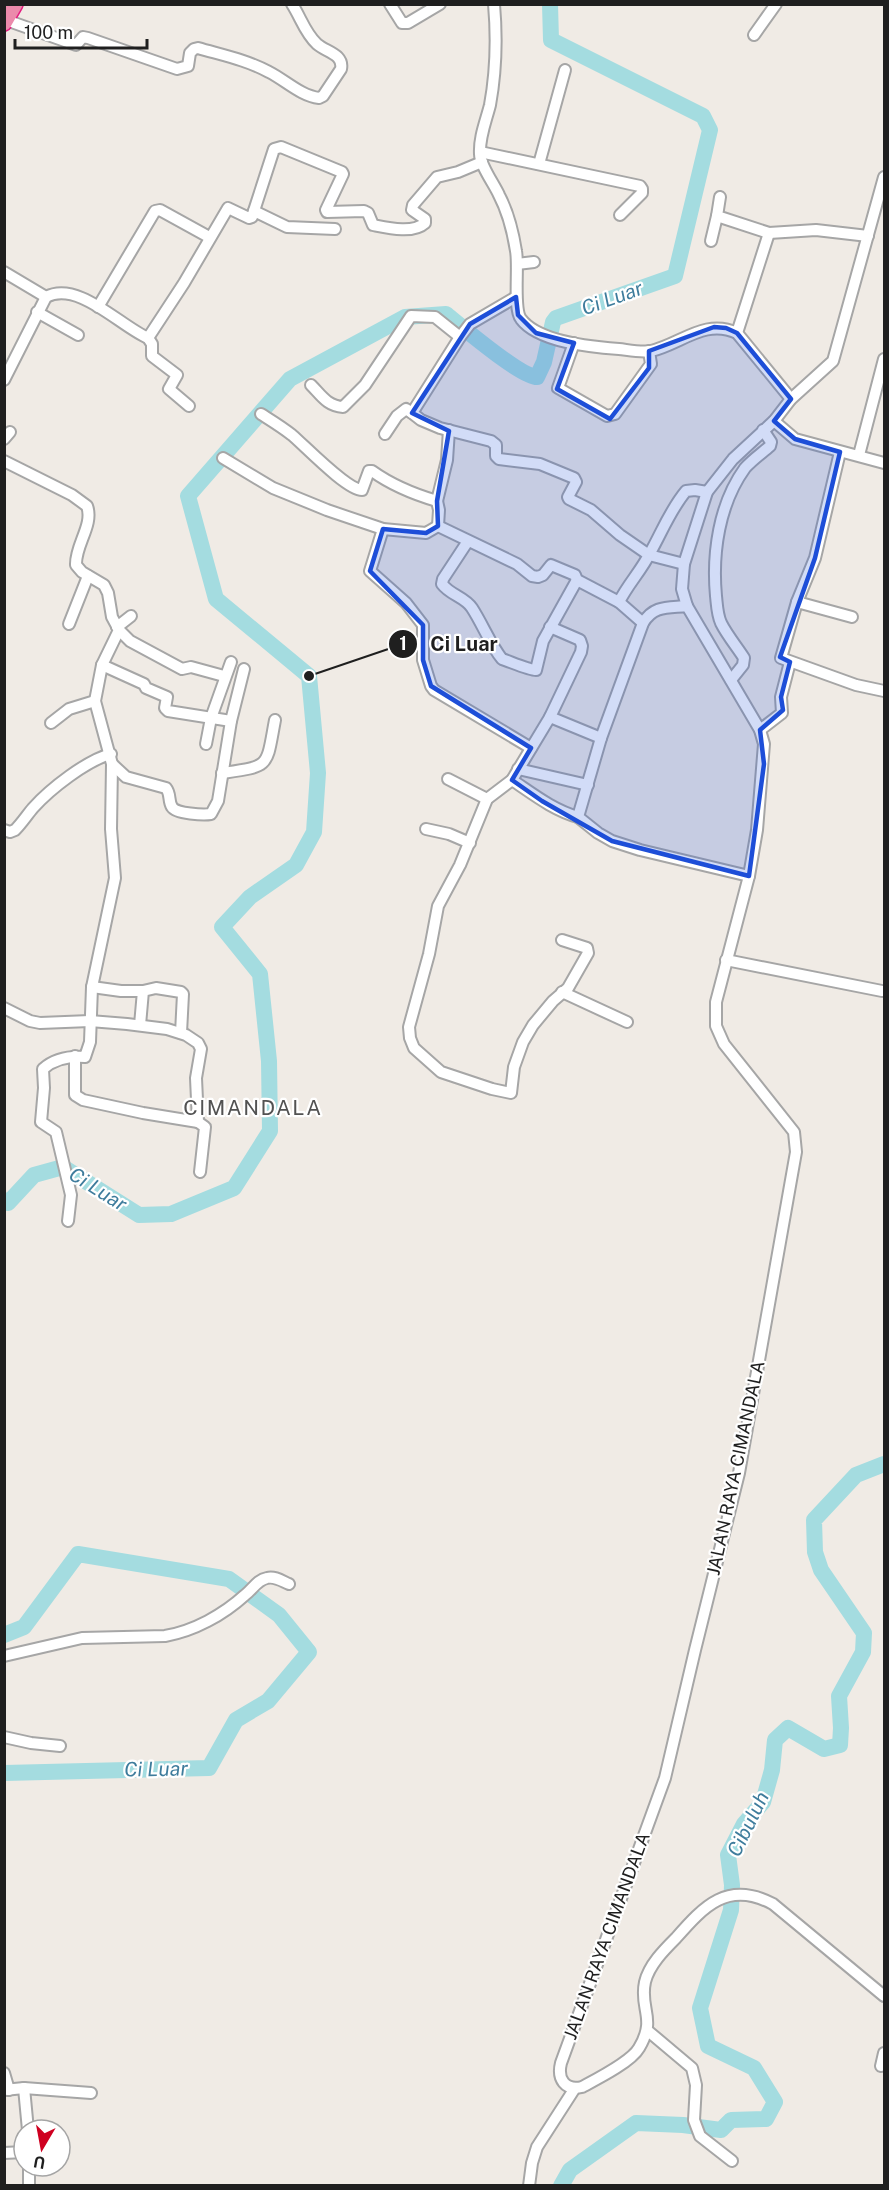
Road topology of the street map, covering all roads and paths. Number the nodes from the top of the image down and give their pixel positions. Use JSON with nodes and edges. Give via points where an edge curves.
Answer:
{"nodes":[{"id":1,"x":15,"y":4,"type":"edge"},
{"id":2,"x":292,"y":4,"type":"edge"},
{"id":3,"x":390,"y":4,"type":"edge"},
{"id":4,"x":440,"y":4,"type":"edge"},
{"id":5,"x":494,"y":4,"type":"edge"},
{"id":6,"x":776,"y":4,"type":"edge"},
{"id":7,"x":5,"y":22,"type":"edge"},
{"id":8,"x":754,"y":35,"type":"dead end"},
{"id":9,"x":565,"y":70,"type":"dead end"},
{"id":10,"x":481,"y":157,"type":"junction"},
{"id":11,"x":539,"y":164,"type":"junction"},
{"id":12,"x":885,"y":177,"type":"edge"},
{"id":13,"x":720,"y":197,"type":"dead end"},
{"id":14,"x":254,"y":210,"type":"junction"},
{"id":15,"x":620,"y":215,"type":"dead end"},
{"id":16,"x":717,"y":216,"type":"junction"},
{"id":17,"x":335,"y":229,"type":"dead end"},
{"id":18,"x":769,"y":233,"type":"junction"},
{"id":19,"x":868,"y":236,"type":"junction"},
{"id":20,"x":209,"y":237,"type":"junction"},
{"id":21,"x":711,"y":241,"type":"dead end"},
{"id":22,"x":534,"y":262,"type":"dead end"},
{"id":23,"x":517,"y":264,"type":"junction"},
{"id":24,"x":4,"y":272,"type":"edge"},
{"id":25,"x":46,"y":297,"type":"junction"},
{"id":26,"x":516,"y":297,"type":"junction"},
{"id":27,"x":98,"y":307,"type":"junction"},
{"id":28,"x":37,"y":312,"type":"junction"},
{"id":29,"x":465,"y":330,"type":"junction"},
{"id":30,"x":737,"y":333,"type":"junction"},
{"id":31,"x":78,"y":335,"type":"dead end"},
{"id":32,"x":148,"y":338,"type":"junction"},
{"id":33,"x":574,"y":343,"type":"junction"},
{"id":34,"x":649,"y":351,"type":"junction"},
{"id":35,"x":885,"y":358,"type":"edge"},
{"id":36,"x":4,"y":380,"type":"edge"},
{"id":37,"x":311,"y":385,"type":"dead end"},
{"id":38,"x":791,"y":399,"type":"junction"},
{"id":39,"x":189,"y":406,"type":"dead end"},
{"id":40,"x":412,"y":413,"type":"junction"},
{"id":41,"x":261,"y":414,"type":"dead end"},
{"id":42,"x":774,"y":421,"type":"junction"},
{"id":43,"x":449,"y":430,"type":"junction"},
{"id":44,"x":763,"y":430,"type":"junction"},
{"id":45,"x":385,"y":434,"type":"dead end"},
{"id":46,"x":840,"y":452,"type":"junction"},
{"id":47,"x":858,"y":455,"type":"junction"},
{"id":48,"x":223,"y":458,"type":"dead end"},
{"id":49,"x":734,"y":459,"type":"junction"},
{"id":50,"x":4,"y":461,"type":"edge"},
{"id":51,"x":885,"y":463,"type":"edge"},
{"id":52,"x":747,"y":466,"type":"junction"},
{"id":53,"x":707,"y":492,"type":"junction"},
{"id":54,"x":437,"y":501,"type":"junction"},
{"id":55,"x":438,"y":526,"type":"junction"},
{"id":56,"x":383,"y":529,"type":"junction"},
{"id":57,"x":468,"y":541,"type":"junction"},
{"id":58,"x":650,"y":555,"type":"junction"},
{"id":59,"x":684,"y":564,"type":"junction"},
{"id":60,"x":88,"y":576,"type":"junction"},
{"id":61,"x":577,"y":580,"type":"junction"},
{"id":62,"x":619,"y":602,"type":"junction"},
{"id":63,"x":797,"y":602,"type":"junction"},
{"id":64,"x":687,"y":606,"type":"junction"},
{"id":65,"x":131,"y":616,"type":"dead end"},
{"id":66,"x":852,"y":617,"type":"dead end"},
{"id":67,"x":643,"y":623,"type":"junction"},
{"id":68,"x":69,"y":624,"type":"dead end"},
{"id":69,"x":550,"y":627,"type":"junction"},
{"id":70,"x":118,"y":629,"type":"junction"},
{"id":71,"x":231,"y":662,"type":"dead end"},
{"id":72,"x":790,"y":662,"type":"junction"},
{"id":73,"x":102,"y":665,"type":"junction"},
{"id":74,"x":244,"y":669,"type":"dead end"},
{"id":75,"x":224,"y":676,"type":"junction"},
{"id":76,"x":731,"y":680,"type":"junction"},
{"id":77,"x":885,"y":691,"type":"edge"},
{"id":78,"x":95,"y":701,"type":"junction"},
{"id":79,"x":550,"y":717,"type":"junction"},
{"id":80,"x":211,"y":718,"type":"junction"},
{"id":81,"x":275,"y":720,"type":"dead end"},
{"id":82,"x":231,"y":721,"type":"junction"},
{"id":83,"x":51,"y":723,"type":"dead end"},
{"id":84,"x":760,"y":730,"type":"junction"},
{"id":85,"x":601,"y":738,"type":"junction"},
{"id":86,"x":206,"y":744,"type":"dead end"},
{"id":87,"x":531,"y":748,"type":"junction"},
{"id":88,"x":112,"y":759,"type":"junction"},
{"id":89,"x":518,"y":769,"type":"junction"},
{"id":90,"x":222,"y":773,"type":"junction"},
{"id":91,"x":448,"y":779,"type":"dead end"},
{"id":92,"x":508,"y":783,"type":"junction"},
{"id":93,"x":588,"y":785,"type":"junction"},
{"id":94,"x":487,"y":799,"type":"junction"},
{"id":95,"x":578,"y":817,"type":"junction"},
{"id":96,"x":426,"y":829,"type":"dead end"},
{"id":97,"x":4,"y":831,"type":"edge"},
{"id":98,"x":470,"y":843,"type":"junction"},
{"id":99,"x":749,"y":876,"type":"junction"},
{"id":100,"x":562,"y":940,"type":"dead end"},
{"id":101,"x":726,"y":960,"type":"junction"},
{"id":102,"x":92,"y":987,"type":"junction"},
{"id":103,"x":143,"y":991,"type":"junction"},
{"id":104,"x":882,"y":991,"type":"dead end"},
{"id":105,"x":562,"y":992,"type":"junction"},
{"id":106,"x":4,"y":1008,"type":"edge"},
{"id":107,"x":90,"y":1021,"type":"junction"},
{"id":108,"x":627,"y":1022,"type":"dead end"},
{"id":109,"x":140,"y":1025,"type":"junction"},
{"id":110,"x":181,"y":1033,"type":"junction"},
{"id":111,"x":75,"y":1056,"type":"junction"},
{"id":112,"x":198,"y":1122,"type":"junction"},
{"id":113,"x":200,"y":1172,"type":"dead end"},
{"id":114,"x":68,"y":1221,"type":"dead end"},
{"id":115,"x":290,"y":1584,"type":"dead end"},
{"id":116,"x":4,"y":1656,"type":"edge"},
{"id":117,"x":4,"y":1737,"type":"edge"},
{"id":118,"x":60,"y":1746,"type":"dead end"},
{"id":119,"x":885,"y":1996,"type":"edge"},
{"id":120,"x":648,"y":2031,"type":"junction"},
{"id":121,"x":885,"y":2053,"type":"edge"},
{"id":122,"x":880,"y":2066,"type":"dead end"},
{"id":123,"x":4,"y":2073,"type":"edge"},
{"id":124,"x":24,"y":2088,"type":"junction"},
{"id":125,"x":575,"y":2088,"type":"junction"},
{"id":126,"x":7,"y":2090,"type":"edge"},
{"id":127,"x":91,"y":2093,"type":"dead end"},
{"id":128,"x":27,"y":2118,"type":"edge"},
{"id":129,"x":732,"y":2161,"type":"dead end"},
{"id":130,"x":529,"y":2186,"type":"edge"}],
"edges":[{"from":1,"to":7,"type":"highway"},
{"from":2,"to":7,"type":"street","via":[[311,37],[339,57],[342,64],[319,98],[268,71],[198,48],[190,53],[188,66],[177,69],[88,38],[83,37],[76,45]]},
{"from":3,"to":4,"type":"street","via":[[402,23],[408,23]]},
{"from":5,"to":10,"type":"street","via":[[495,60]]},
{"from":6,"to":8,"type":"street"},
{"from":9,"to":11,"type":"street"},
{"from":10,"to":11,"type":"street"},
{"from":10,"to":14,"type":"street","via":[[458,172],[437,177],[413,205],[412,210],[426,223],[417,229],[373,225],[364,211],[327,212],[342,172],[277,147]]},
{"from":10,"to":23,"type":"street","via":[[508,217]]},
{"from":11,"to":15,"type":"street","via":[[640,186],[642,194]]},
{"from":12,"to":19,"type":"street","name":"JALAN RAYA CIMANDALA"},
{"from":13,"to":16,"type":"street"},
{"from":14,"to":17,"type":"street","via":[[287,227]]},
{"from":14,"to":20,"type":"street","via":[[249,218],[228,208]]},
{"from":16,"to":18,"type":"street"},
{"from":16,"to":21,"type":"street"},
{"from":18,"to":19,"type":"street","via":[[816,230]]},
{"from":18,"to":30,"type":"street"},
{"from":19,"to":38,"type":"street","name":"JALAN RAYA CIMANDALA","via":[[833,361]]},
{"from":20,"to":27,"type":"street","via":[[160,210],[155,211]]},
{"from":20,"to":32,"type":"street"},
{"from":22,"to":23,"type":"street"},
{"from":23,"to":26,"type":"street"},
{"from":24,"to":25,"type":"street"},
{"from":25,"to":27,"type":"street","via":[[63,292]]},
{"from":25,"to":28,"type":"street"},
{"from":26,"to":29,"type":"street"},
{"from":26,"to":33,"type":"street","via":[[518,315],[536,333]]},
{"from":27,"to":32,"type":"street"},
{"from":28,"to":31,"type":"street"},
{"from":28,"to":36,"type":"street"},
{"from":29,"to":37,"type":"street","via":[[435,317],[411,316],[365,385],[343,407],[324,401]]},
{"from":29,"to":40,"type":"street"},
{"from":30,"to":34,"type":"street","via":[[714,327]]},
{"from":30,"to":38,"type":"street"},
{"from":32,"to":39,"type":"street","via":[[152,356],[177,375],[169,389]]},
{"from":33,"to":34,"type":"street"},
{"from":33,"to":34,"type":"street","via":[[558,388],[607,416],[615,414],[649,368]]},
{"from":35,"to":47,"type":"street"},
{"from":38,"to":42,"type":"street","name":"JALAN RAYA CIMANDALA"},
{"from":40,"to":43,"type":"street"},
{"from":40,"to":45,"type":"street","via":[[405,409]]},
{"from":41,"to":54,"type":"street","via":[[359,491],[372,471],[411,493]]},
{"from":42,"to":44,"type":"street","name":"JALAN RAYA CIMANDALA"},
{"from":42,"to":46,"type":"street","via":[[795,439]]},
{"from":43,"to":54,"type":"street","via":[[446,469]]},
{"from":43,"to":58,"type":"street","via":[[491,441],[499,459],[540,464],[574,478],[569,499],[591,510]]},
{"from":44,"to":49,"type":"street","name":"JALAN RAYA CIMANDALA"},
{"from":44,"to":52,"type":"street","via":[[770,446]]},
{"from":46,"to":47,"type":"street"},
{"from":46,"to":63,"type":"street","via":[[815,558]]},
{"from":47,"to":51,"type":"street"},
{"from":48,"to":56,"type":"street","via":[[273,488]]},
{"from":49,"to":52,"type":"street"},
{"from":49,"to":53,"type":"street","name":"JALAN RAYA CIMANDALA"},
{"from":50,"to":60,"type":"street","via":[[87,506],[88,518],[76,560],[78,569]]},
{"from":52,"to":76,"type":"street","via":[[732,489],[720,525],[714,577],[717,611],[744,658]]},
{"from":53,"to":58,"type":"street","via":[[686,491]]},
{"from":53,"to":59,"type":"street","name":"JALAN RAYA CIMANDALA"},
{"from":54,"to":55,"type":"street"},
{"from":55,"to":56,"type":"street","via":[[426,533]]},
{"from":55,"to":57,"type":"street"},
{"from":56,"to":87,"type":"street","via":[[370,571],[406,603],[423,625],[423,660],[431,686]]},
{"from":57,"to":61,"type":"street","via":[[517,564],[532,576],[538,577],[551,565],[575,575]]},
{"from":57,"to":69,"type":"street","via":[[442,584],[472,608],[502,659],[536,670]]},
{"from":58,"to":59,"type":"street"},
{"from":58,"to":62,"type":"street"},
{"from":59,"to":64,"type":"street","name":"JALAN RAYA CIMANDALA","via":[[682,589]]},
{"from":60,"to":68,"type":"street"},
{"from":60,"to":70,"type":"street","via":[[104,585]]},
{"from":61,"to":62,"type":"street"},
{"from":61,"to":69,"type":"street"},
{"from":62,"to":67,"type":"street"},
{"from":63,"to":66,"type":"street"},
{"from":63,"to":72,"type":"street","via":[[781,654]]},
{"from":64,"to":67,"type":"street","via":[[657,609]]},
{"from":64,"to":76,"type":"street","name":"JALAN RAYA CIMANDALA"},
{"from":65,"to":70,"type":"street"},
{"from":67,"to":85,"type":"street"},
{"from":69,"to":79,"type":"street","via":[[580,640],[582,646]]},
{"from":70,"to":73,"type":"street"},
{"from":70,"to":75,"type":"street","via":[[130,641],[182,669]]},
{"from":71,"to":75,"type":"street"},
{"from":72,"to":77,"type":"street"},
{"from":72,"to":84,"type":"street","via":[[781,697],[782,713]]},
{"from":73,"to":78,"type":"street"},
{"from":73,"to":80,"type":"street","via":[[167,697],[168,711]]},
{"from":74,"to":82,"type":"street"},
{"from":75,"to":80,"type":"street"},
{"from":76,"to":84,"type":"street","name":"JALAN RAYA CIMANDALA"},
{"from":78,"to":83,"type":"street","via":[[69,709]]},
{"from":78,"to":88,"type":"street"},
{"from":79,"to":85,"type":"street"},
{"from":79,"to":87,"type":"street"},
{"from":80,"to":82,"type":"street"},
{"from":80,"to":86,"type":"street"},
{"from":81,"to":90,"type":"street","via":[[264,763]]},
{"from":82,"to":90,"type":"street"},
{"from":84,"to":99,"type":"street","name":"JALAN RAYA CIMANDALA","via":[[764,764]]},
{"from":85,"to":93,"type":"street"},
{"from":87,"to":89,"type":"street"},
{"from":88,"to":90,"type":"street","via":[[126,777],[166,788],[173,810],[208,815],[218,801]]},
{"from":88,"to":97,"type":"street","via":[[98,758],[47,795],[15,830]]},
{"from":88,"to":102,"type":"street","via":[[115,878]]},
{"from":89,"to":92,"type":"street"},
{"from":89,"to":93,"type":"street"},
{"from":91,"to":94,"type":"street"},
{"from":92,"to":94,"type":"street"},
{"from":92,"to":95,"type":"street"},
{"from":93,"to":95,"type":"street"},
{"from":94,"to":98,"type":"street"},
{"from":95,"to":99,"type":"street","via":[[612,841]]},
{"from":96,"to":98,"type":"street"},
{"from":98,"to":105,"type":"street","via":[[435,916],[409,1027],[414,1048],[441,1071],[511,1093],[514,1067],[523,1042]]},
{"from":99,"to":101,"type":"street","name":"JALAN RAYA CIMANDALA"},
{"from":100,"to":105,"type":"street","via":[[588,950],[574,979]]},
{"from":101,"to":104,"type":"street"},
{"from":101,"to":125,"type":"street","name":"JALAN RAYA CIMANDALA","via":[[716,1002],[718,1035],[794,1132],[795,1164],[739,1473],[665,1778],[559,2071],[563,2084]]},
{"from":102,"to":103,"type":"street"},
{"from":102,"to":107,"type":"street"},
{"from":103,"to":109,"type":"street"},
{"from":103,"to":110,"type":"street","via":[[156,988],[183,992]]},
{"from":105,"to":108,"type":"street"},
{"from":106,"to":107,"type":"street","via":[[40,1023]]},
{"from":107,"to":109,"type":"street"},
{"from":107,"to":111,"type":"street","via":[[86,1056]]},
{"from":109,"to":110,"type":"street"},
{"from":110,"to":112,"type":"street","via":[[201,1049],[196,1078]]},
{"from":111,"to":112,"type":"street","via":[[75,1095],[83,1100]]},
{"from":111,"to":114,"type":"street","via":[[43,1069],[41,1122],[56,1132],[72,1199]]},
{"from":112,"to":113,"type":"street","via":[[205,1127]]},
{"from":115,"to":116,"type":"street","via":[[271,1577],[258,1582],[245,1596],[200,1625],[176,1634],[82,1638]]},
{"from":117,"to":118,"type":"street"},
{"from":119,"to":120,"type":"street","via":[[773,1904],[764,1899],[730,1896],[709,1904],[698,1914],[648,1973]]},
{"from":120,"to":125,"type":"street","via":[[633,2055]]},
{"from":120,"to":129,"type":"street","via":[[692,2068],[696,2085],[694,2120],[700,2136]]},
{"from":121,"to":122,"type":"street"},
{"from":123,"to":126,"type":"street"},
{"from":124,"to":126,"type":"street"},
{"from":124,"to":127,"type":"street"},
{"from":124,"to":128,"type":"street"},
{"from":125,"to":130,"type":"street","via":[[537,2147]]}]}
